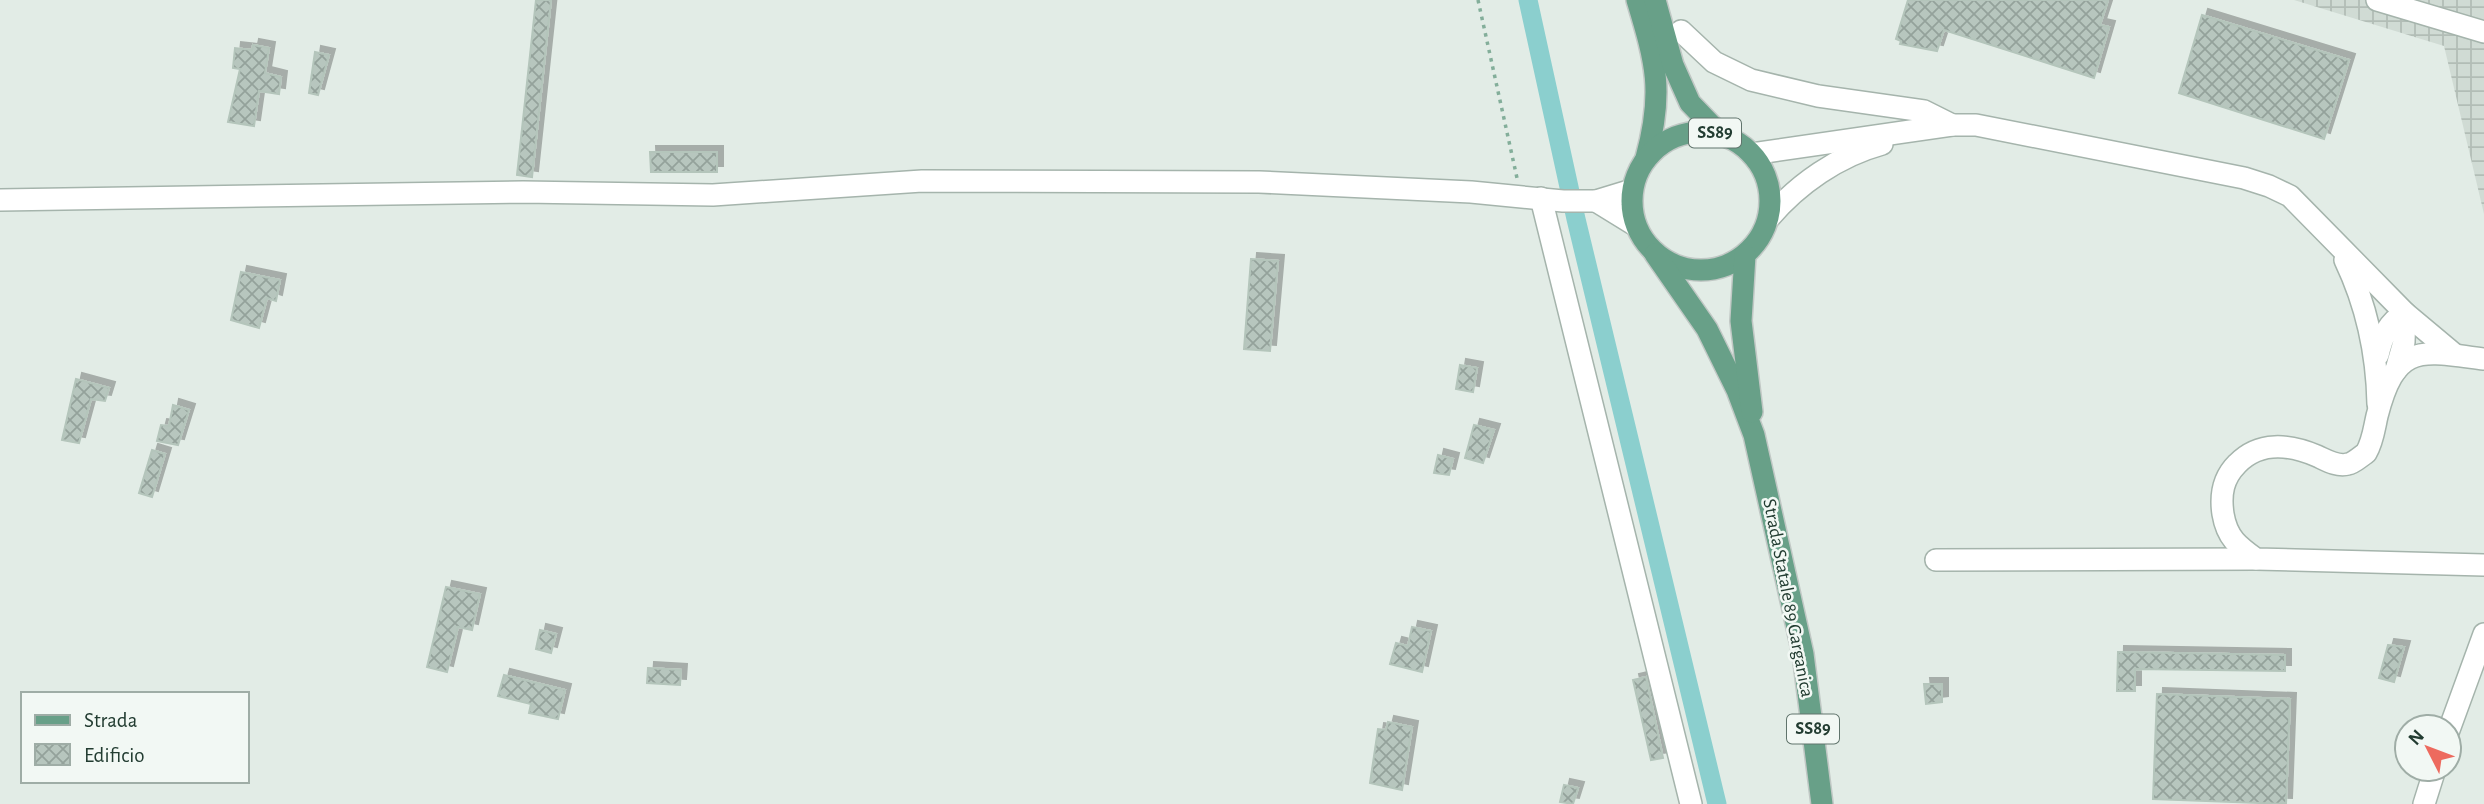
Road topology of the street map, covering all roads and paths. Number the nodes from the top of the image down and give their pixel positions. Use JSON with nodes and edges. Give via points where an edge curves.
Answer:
{"nodes":[{"id":1,"x":1478,"y":0,"type":"edge"},
{"id":2,"x":1637,"y":0,"type":"edge"},
{"id":3,"x":1655,"y":0,"type":"edge"},
{"id":4,"x":2377,"y":0,"type":"edge"},
{"id":5,"x":1681,"y":31,"type":"dead end"},
{"id":6,"x":2484,"y":32,"type":"edge"},
{"id":7,"x":1952,"y":125,"type":"junction"},
{"id":8,"x":1718,"y":134,"type":"junction"},
{"id":9,"x":1752,"y":154,"type":"junction"},
{"id":10,"x":1646,"y":158,"type":"junction"},
{"id":11,"x":1632,"y":190,"type":"junction"},
{"id":12,"x":1541,"y":198,"type":"junction"},
{"id":13,"x":0,"y":200,"type":"edge"},
{"id":14,"x":1591,"y":201,"type":"junction"},
{"id":15,"x":1769,"y":218,"type":"junction"},
{"id":16,"x":1635,"y":225,"type":"junction"},
{"id":17,"x":2336,"y":242,"type":"junction"},
{"id":18,"x":1655,"y":254,"type":"junction"},
{"id":19,"x":1745,"y":255,"type":"junction"},
{"id":20,"x":2405,"y":313,"type":"junction"},
{"id":21,"x":2467,"y":356,"type":"edge"},
{"id":22,"x":2386,"y":366,"type":"junction"},
{"id":23,"x":2484,"y":369,"type":"edge"},
{"id":24,"x":1754,"y":435,"type":"junction"},
{"id":25,"x":2256,"y":559,"type":"junction"},
{"id":26,"x":1937,"y":560,"type":"dead end"},
{"id":27,"x":2484,"y":565,"type":"edge"},
{"id":28,"x":2484,"y":634,"type":"edge"},
{"id":29,"x":2455,"y":713,"type":"edge"},
{"id":30,"x":2431,"y":783,"type":"edge"},
{"id":31,"x":1691,"y":804,"type":"edge"},
{"id":32,"x":1822,"y":804,"type":"edge"},
{"id":33,"x":2424,"y":804,"type":"edge"}],
"edges":[{"from":1,"to":12,"type":"path","via":[[1514,176]]},
{"from":2,"to":10,"type":"main road","name":"Strada Statale 89 Garganica","number":"SS89","via":[[1653,51],[1658,88],[1657,120]]},
{"from":3,"to":8,"type":"main road","number":"SS89","via":[[1673,65],[1690,103]]},
{"from":4,"to":6,"type":"street"},
{"from":5,"to":7,"type":"street","via":[[1714,62],[1751,80],[1818,96],[1924,111]]},
{"from":7,"to":9,"type":"street"},
{"from":7,"to":15,"type":"street","via":[[1877,146],[1829,166],[1789,194]]},
{"from":7,"to":17,"type":"street","via":[[1992,127],[2244,178],[2290,196]]},
{"from":8,"to":9,"type":"main road","number":"SS89","via":[[1737,141]]},
{"from":8,"to":10,"type":"main road","number":"SS89","via":[[1679,135]]},
{"from":9,"to":15,"type":"main road","number":"SS89","via":[[1765,173]]},
{"from":10,"to":11,"type":"main road","name":"Strada Statale 89 Garganica","number":"SS89"},
{"from":11,"to":14,"type":"street"},
{"from":11,"to":16,"type":"main road","name":"Strada Statale 89 Garganica","number":"SS89"},
{"from":12,"to":13,"type":"street","via":[[1259,182],[922,181],[713,195],[523,192]]},
{"from":12,"to":14,"type":"street"},
{"from":12,"to":31,"type":"street"},
{"from":14,"to":16,"type":"street"},
{"from":15,"to":19,"type":"main road","via":[[1760,239]]},
{"from":16,"to":18,"type":"main road","name":"Strada Statale 89 Garganica","number":"SS89"},
{"from":17,"to":20,"type":"street"},
{"from":17,"to":22,"type":"street"},
{"from":18,"to":19,"type":"main road","via":[[1676,267],[1700,271],[1724,267]]},
{"from":18,"to":24,"type":"main road","name":"Strada Statale 89 Garganica","number":"SS89","via":[[1707,329]]},
{"from":19,"to":24,"type":"main road","name":"Strada Statale 89 Garganica","number":"SS89","via":[[1741,321]]},
{"from":20,"to":21,"type":"street"},
{"from":20,"to":22,"type":"street","via":[[2395,318],[2381,338]]},
{"from":21,"to":22,"type":"street","via":[[2424,352]]},
{"from":21,"to":23,"type":"street"},
{"from":22,"to":25,"type":"street","via":[[2366,453],[2348,464],[2336,464],[2286,447],[2266,446],[2245,456],[2228,473],[2221,492],[2231,541]]},
{"from":24,"to":32,"type":"main road","name":"Strada Statale 89 Garganica","number":"SS89","via":[[1803,654]]},
{"from":25,"to":26,"type":"street"},
{"from":25,"to":27,"type":"street"},
{"from":28,"to":29,"type":"street"},
{"from":30,"to":33,"type":"street"}]}
